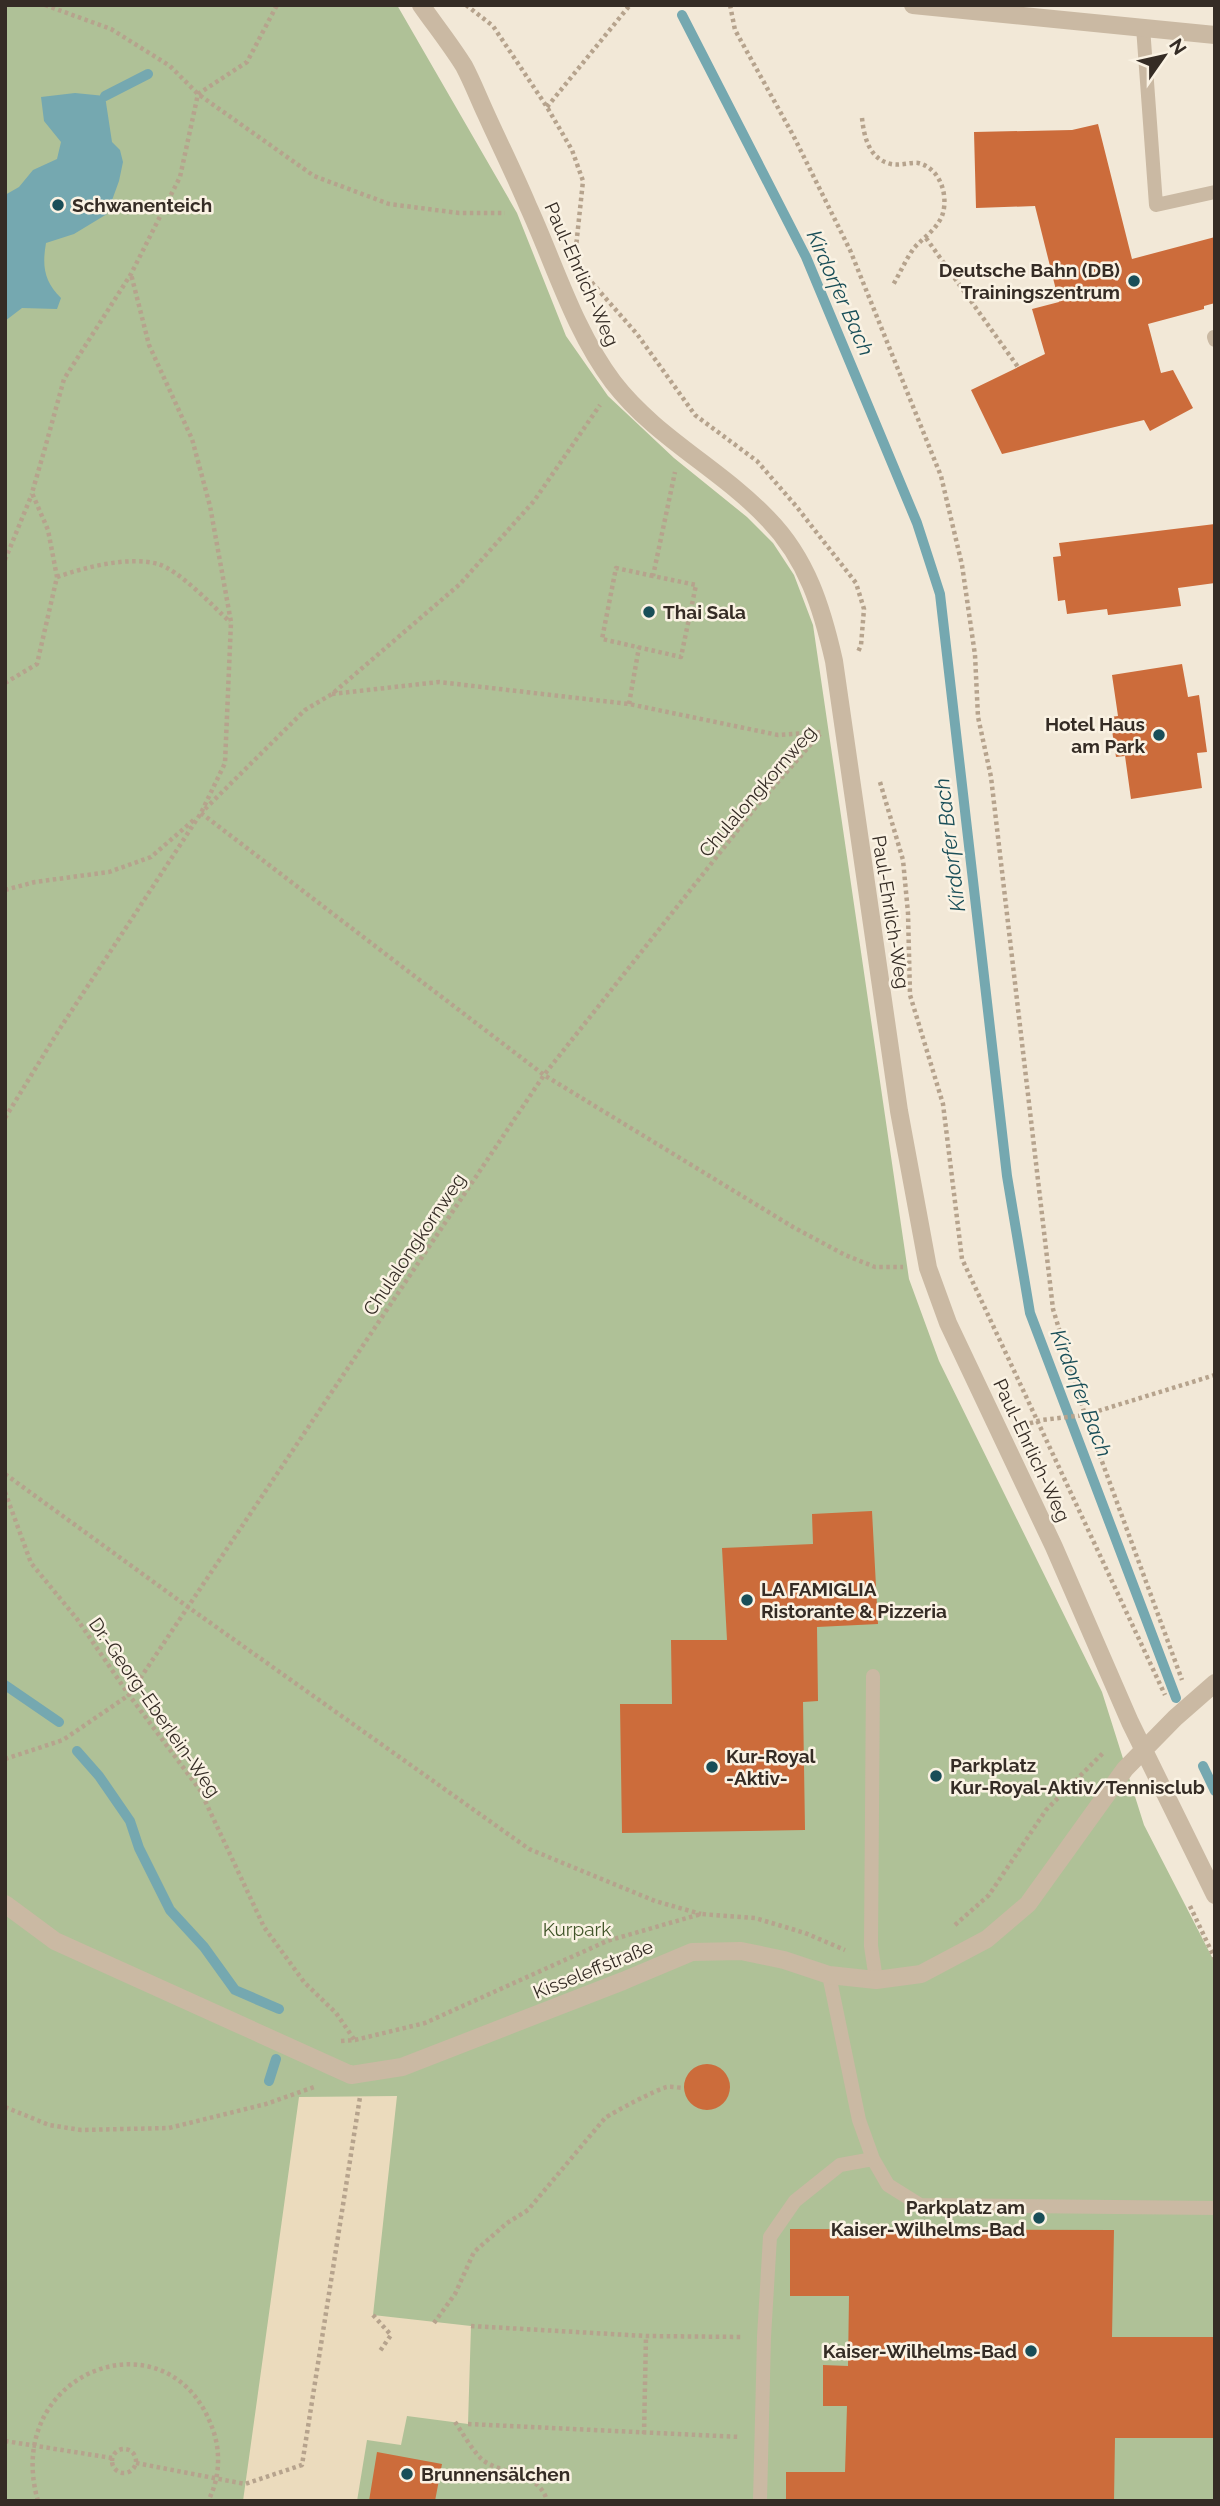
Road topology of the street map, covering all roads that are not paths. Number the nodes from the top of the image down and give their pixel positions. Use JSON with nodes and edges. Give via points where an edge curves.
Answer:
{"nodes":[{"id":1,"x":421,"y":5,"type":"edge"},
{"id":2,"x":913,"y":5,"type":"edge"},
{"id":3,"x":1143,"y":27,"type":"junction"},
{"id":4,"x":1215,"y":35,"type":"edge"},
{"id":5,"x":1215,"y":192,"type":"edge"},
{"id":6,"x":873,"y":1676,"type":"dead end"},
{"id":7,"x":1215,"y":1683,"type":"edge"},
{"id":8,"x":1143,"y":1751,"type":"junction"},
{"id":9,"x":1215,"y":1895,"type":"edge"},
{"id":10,"x":5,"y":1904,"type":"edge"},
{"id":11,"x":875,"y":1971,"type":"junction"},
{"id":12,"x":829,"y":1975,"type":"junction"},
{"id":13,"x":873,"y":2159,"type":"junction"},
{"id":14,"x":1215,"y":2208,"type":"edge"},
{"id":15,"x":760,"y":2501,"type":"edge"}],
"edges":[{"from":1,"to":8,"type":"street","name":"Paul-Ehrlich-Weg","via":[[464,67],[594,355],[614,384],[680,448],[769,520],[808,576],[834,661],[898,1111],[928,1268],[948,1323],[1054,1547]]},
{"from":2,"to":3,"type":"street"},
{"from":3,"to":4,"type":"street"},
{"from":3,"to":5,"type":"lane","via":[[1156,205]]},
{"from":6,"to":11,"type":"lane","via":[[871,1946]]},
{"from":7,"to":8,"type":"street","name":"Kisseleffstraße"},
{"from":8,"to":9,"type":"street","name":"Paul-Ehrlich-Weg"},
{"from":8,"to":11,"type":"street","name":"Kisseleffstraße","via":[[1125,1769],[1028,1904],[988,1939],[921,1974]]},
{"from":10,"to":12,"type":"street","name":"Kisseleffstraße","via":[[55,1941],[351,2075],[402,2067],[692,1952],[741,1951]]},
{"from":11,"to":12,"type":"street","name":"Kisseleffstraße"},
{"from":12,"to":13,"type":"lane","via":[[859,2120]]},
{"from":13,"to":14,"type":"lane","via":[[888,2185],[920,2205]]},
{"from":13,"to":15,"type":"lane","via":[[840,2165],[795,2201],[770,2238]]}]}
